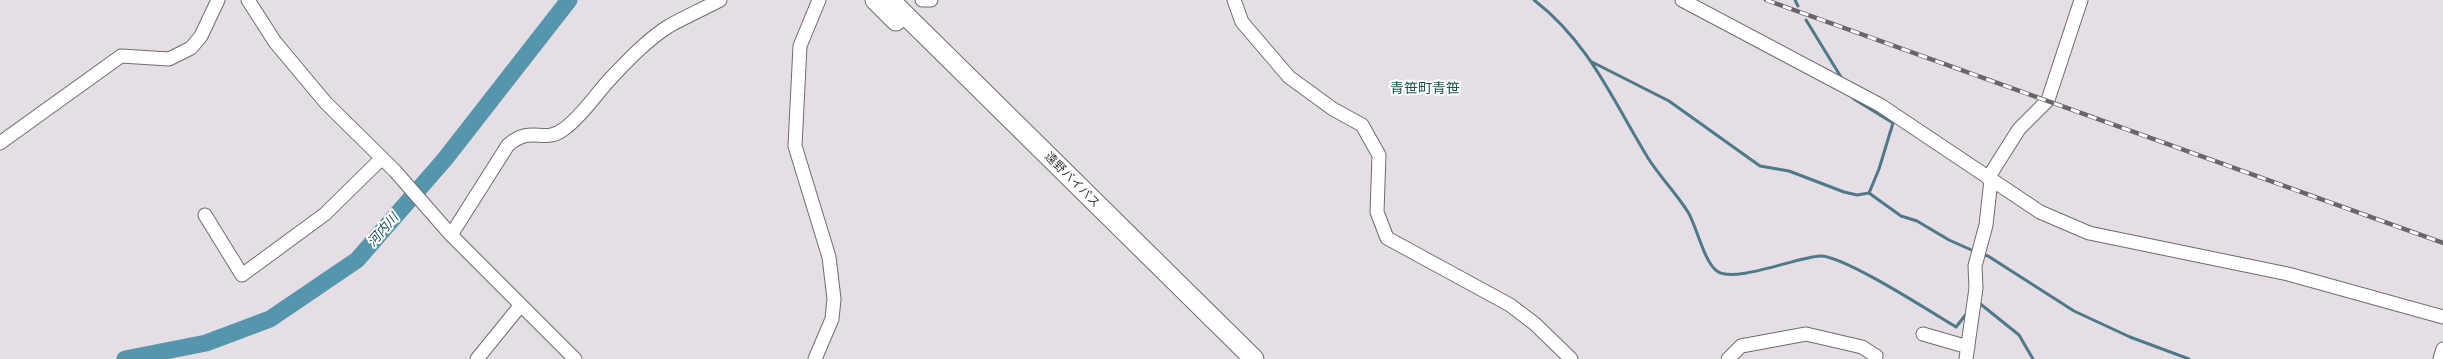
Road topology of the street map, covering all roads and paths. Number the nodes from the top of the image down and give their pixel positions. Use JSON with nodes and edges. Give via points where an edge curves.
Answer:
{"nodes":[{"id":1,"x":218,"y":0,"type":"edge"},
{"id":2,"x":248,"y":0,"type":"edge"},
{"id":3,"x":720,"y":0,"type":"edge"},
{"id":4,"x":819,"y":0,"type":"edge"},
{"id":5,"x":875,"y":0,"type":"edge"},
{"id":6,"x":890,"y":0,"type":"edge"},
{"id":7,"x":922,"y":0,"type":"edge"},
{"id":8,"x":931,"y":0,"type":"edge"},
{"id":9,"x":1234,"y":0,"type":"edge"},
{"id":10,"x":1682,"y":0,"type":"edge"},
{"id":11,"x":2081,"y":0,"type":"edge"},
{"id":12,"x":0,"y":144,"type":"edge"},
{"id":13,"x":382,"y":158,"type":"junction"},
{"id":14,"x":1989,"y":179,"type":"junction"},
{"id":15,"x":205,"y":215,"type":"dead end"},
{"id":16,"x":448,"y":231,"type":"junction"},
{"id":17,"x":520,"y":306,"type":"junction"},
{"id":18,"x":1200,"y":314,"type":"junction"},
{"id":19,"x":2443,"y":317,"type":"edge"},
{"id":20,"x":1923,"y":334,"type":"dead end"},
{"id":21,"x":2443,"y":349,"type":"edge"},
{"id":22,"x":1967,"y":353,"type":"edge"},
{"id":23,"x":477,"y":359,"type":"edge"},
{"id":24,"x":575,"y":359,"type":"edge"},
{"id":25,"x":815,"y":359,"type":"edge"},
{"id":26,"x":1238,"y":359,"type":"edge"},
{"id":27,"x":1254,"y":359,"type":"edge"},
{"id":28,"x":1571,"y":359,"type":"edge"},
{"id":29,"x":1728,"y":359,"type":"edge"},
{"id":30,"x":1875,"y":359,"type":"edge"},
{"id":31,"x":2440,"y":359,"type":"edge"}],
"edges":[{"from":1,"to":12,"type":"street","via":[[201,36],[191,48],[169,59],[121,56]]},
{"from":2,"to":13,"type":"street","via":[[275,42],[326,103]]},
{"from":3,"to":16,"type":"street","via":[[668,27],[650,40],[612,76],[565,129],[552,136],[527,134],[508,145]]},
{"from":4,"to":25,"type":"street","via":[[800,46],[795,146],[828,257],[833,292],[832,319]]},
{"from":5,"to":18,"type":"highway","name":"遠野バイパス"},
{"from":6,"to":18,"type":"highway","name":"遠野バイパス"},
{"from":7,"to":8,"type":"street"},
{"from":9,"to":28,"type":"street","via":[[1242,22],[1289,77],[1332,110],[1362,125],[1379,155],[1377,212],[1387,238],[1510,305],[1535,324]]},
{"from":10,"to":14,"type":"street","via":[[1880,105]]},
{"from":11,"to":14,"type":"street","via":[[2048,100],[2019,129]]},
{"from":13,"to":15,"type":"street","via":[[325,214],[242,275]]},
{"from":13,"to":16,"type":"street"},
{"from":14,"to":19,"type":"street","via":[[2040,212],[2089,233],[2288,274]]},
{"from":14,"to":22,"type":"street","via":[[1986,225],[1978,253]]},
{"from":16,"to":17,"type":"street"},
{"from":17,"to":23,"type":"street"},
{"from":17,"to":24,"type":"street"},
{"from":18,"to":26,"type":"highway","name":"遠野バイパス"},
{"from":18,"to":27,"type":"highway","name":"遠野バイパス"},
{"from":20,"to":22,"type":"street"},
{"from":21,"to":31,"type":"street"},
{"from":29,"to":30,"type":"street","via":[[1741,346],[1806,334],[1862,347],[1876,356]]}]}
